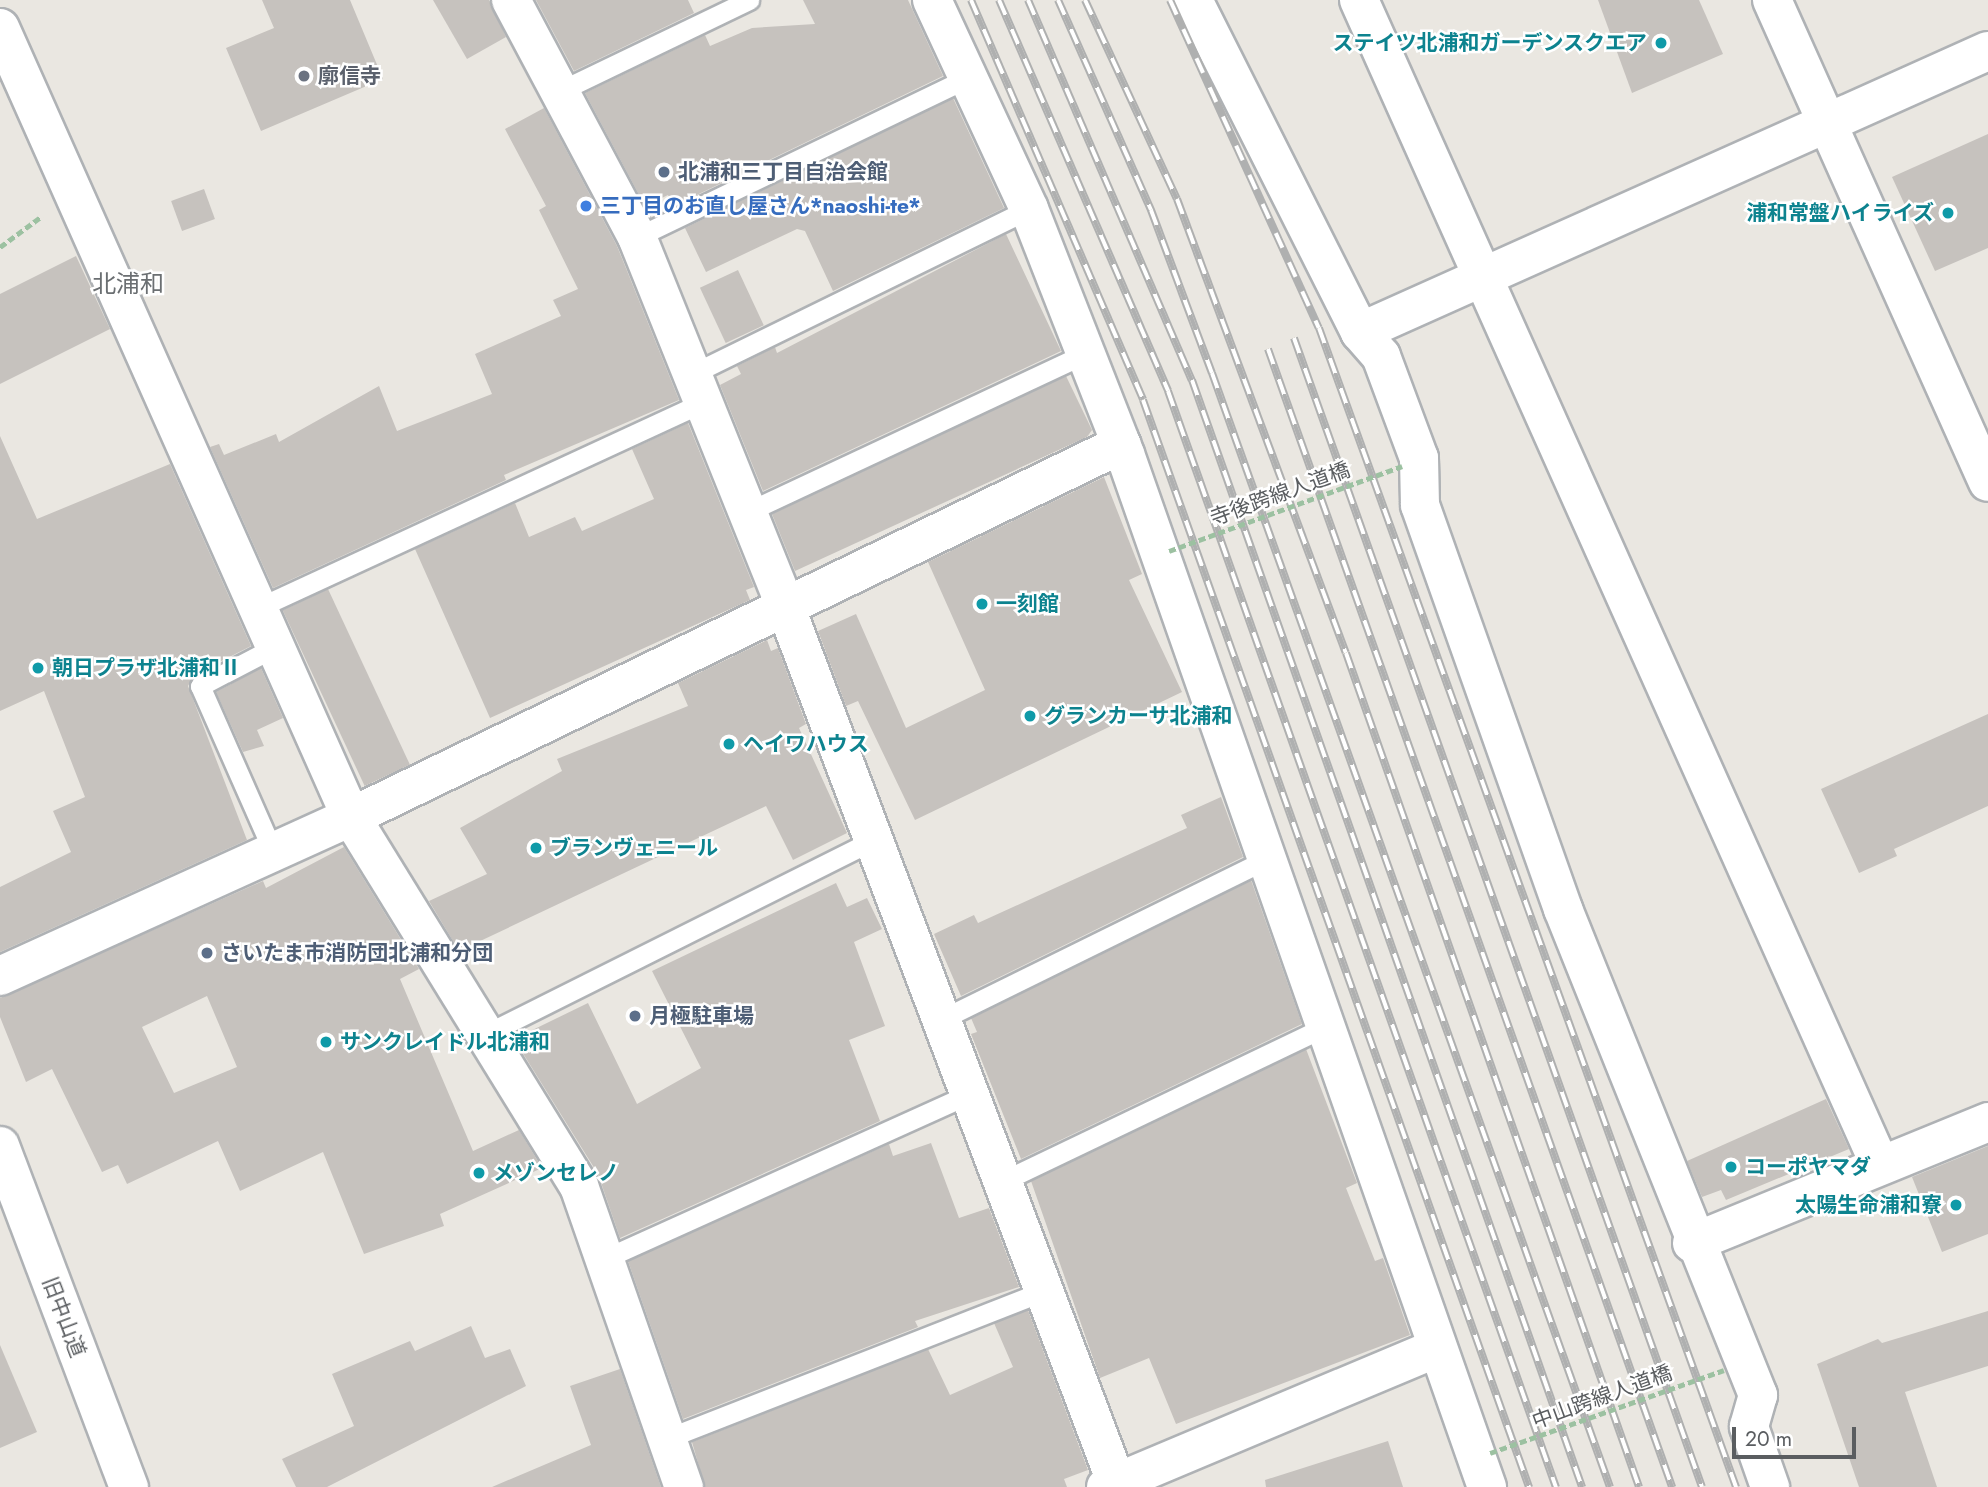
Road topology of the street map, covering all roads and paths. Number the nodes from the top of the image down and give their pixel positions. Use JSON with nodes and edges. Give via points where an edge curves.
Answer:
{"nodes":[{"id":1,"x":511,"y":0,"type":"edge"},
{"id":2,"x":750,"y":0,"type":"edge"},
{"id":3,"x":932,"y":0,"type":"edge"},
{"id":4,"x":1193,"y":0,"type":"edge"},
{"id":5,"x":1359,"y":0,"type":"edge"},
{"id":6,"x":1772,"y":0,"type":"edge"},
{"id":7,"x":0,"y":28,"type":"edge"},
{"id":8,"x":1988,"y":51,"type":"edge"},
{"id":9,"x":971,"y":76,"type":"junction"},
{"id":10,"x":560,"y":91,"type":"junction"},
{"id":11,"x":1827,"y":123,"type":"junction"},
{"id":12,"x":72,"y":194,"type":"junction"},
{"id":13,"x":1029,"y":209,"type":"junction"},
{"id":14,"x":637,"y":237,"type":"junction"},
{"id":15,"x":0,"y":247,"type":"edge"},
{"id":16,"x":1482,"y":275,"type":"junction"},
{"id":17,"x":1360,"y":332,"type":"junction"},
{"id":18,"x":1086,"y":353,"type":"junction"},
{"id":19,"x":696,"y":389,"type":"junction"},
{"id":20,"x":1122,"y":444,"type":"junction"},
{"id":21,"x":1402,"y":466,"type":"dead end"},
{"id":22,"x":1988,"y":482,"type":"edge"},
{"id":23,"x":747,"y":512,"type":"junction"},
{"id":24,"x":1169,"y":551,"type":"dead end"},
{"id":25,"x":784,"y":603,"type":"junction"},
{"id":26,"x":258,"y":608,"type":"junction"},
{"id":27,"x":275,"y":647,"type":"junction"},
{"id":28,"x":351,"y":817,"type":"junction"},
{"id":29,"x":873,"y":840,"type":"junction"},
{"id":30,"x":272,"y":849,"type":"junction"},
{"id":31,"x":1267,"y":859,"type":"junction"},
{"id":32,"x":0,"y":976,"type":"edge"},
{"id":33,"x":940,"y":1020,"type":"junction"},
{"id":34,"x":1326,"y":1026,"type":"junction"},
{"id":35,"x":484,"y":1035,"type":"junction"},
{"id":36,"x":968,"y":1095,"type":"junction"},
{"id":37,"x":1988,"y":1122,"type":"edge"},
{"id":38,"x":0,"y":1146,"type":"edge"},
{"id":39,"x":1880,"y":1165,"type":"junction"},
{"id":40,"x":1002,"y":1182,"type":"junction"},
{"id":41,"x":1692,"y":1244,"type":"junction"},
{"id":42,"x":604,"y":1259,"type":"junction"},
{"id":43,"x":1043,"y":1291,"type":"junction"},
{"id":44,"x":1435,"y":1349,"type":"junction"},
{"id":45,"x":1724,"y":1370,"type":"dead end"},
{"id":46,"x":670,"y":1437,"type":"junction"},
{"id":47,"x":1488,"y":1470,"type":"edge"},
{"id":48,"x":1113,"y":1486,"type":"edge"},
{"id":49,"x":129,"y":1487,"type":"edge"},
{"id":50,"x":684,"y":1487,"type":"edge"},
{"id":51,"x":1770,"y":1487,"type":"edge"}],
"edges":[{"from":1,"to":10,"type":"street"},
{"from":2,"to":10,"type":"lane"},
{"from":3,"to":9,"type":"street"},
{"from":4,"to":17,"type":"street"},
{"from":5,"to":16,"type":"street"},
{"from":6,"to":11,"type":"street"},
{"from":7,"to":12,"type":"street"},
{"from":8,"to":11,"type":"street"},
{"from":9,"to":13,"type":"street"},
{"from":9,"to":14,"type":"lane"},
{"from":10,"to":14,"type":"street"},
{"from":11,"to":16,"type":"street"},
{"from":11,"to":22,"type":"street"},
{"from":12,"to":15,"type":"path"},
{"from":12,"to":26,"type":"street"},
{"from":13,"to":18,"type":"street"},
{"from":13,"to":19,"type":"lane"},
{"from":14,"to":19,"type":"street"},
{"from":16,"to":17,"type":"street"},
{"from":16,"to":39,"type":"street"},
{"from":17,"to":41,"type":"street","via":[[1381,356],[1419,458],[1420,505],[1563,909]]},
{"from":18,"to":20,"type":"street"},
{"from":18,"to":23,"type":"lane"},
{"from":19,"to":23,"type":"street"},
{"from":19,"to":26,"type":"lane"},
{"from":20,"to":25,"type":"street"},
{"from":20,"to":31,"type":"street"},
{"from":21,"to":24,"type":"path","name":"寺後跨線人道橋","bridge":true},
{"from":23,"to":25,"type":"street"},
{"from":25,"to":28,"type":"street"},
{"from":25,"to":29,"type":"street"},
{"from":26,"to":27,"type":"street"},
{"from":27,"to":28,"type":"street"},
{"from":27,"to":30,"type":"lane","via":[[200,687]]},
{"from":28,"to":30,"type":"street"},
{"from":28,"to":35,"type":"street"},
{"from":29,"to":33,"type":"street"},
{"from":29,"to":35,"type":"lane"},
{"from":30,"to":32,"type":"street"},
{"from":31,"to":33,"type":"lane"},
{"from":31,"to":34,"type":"street"},
{"from":33,"to":36,"type":"street"},
{"from":34,"to":40,"type":"lane"},
{"from":34,"to":44,"type":"street"},
{"from":35,"to":42,"type":"street","via":[[579,1186]]},
{"from":36,"to":40,"type":"street"},
{"from":36,"to":42,"type":"lane"},
{"from":37,"to":39,"type":"street"},
{"from":38,"to":49,"type":"street","name":"旧中山道"},
{"from":39,"to":41,"type":"street"},
{"from":40,"to":43,"type":"street"},
{"from":41,"to":51,"type":"street","via":[[1712,1272],[1758,1395],[1749,1427]]},
{"from":42,"to":46,"type":"street"},
{"from":43,"to":46,"type":"lane"},
{"from":43,"to":48,"type":"street"},
{"from":44,"to":47,"type":"street"},
{"from":44,"to":48,"type":"street"},
{"from":45,"to":47,"type":"path","name":"中山跨線人道橋","bridge":true},
{"from":46,"to":50,"type":"street"}]}
